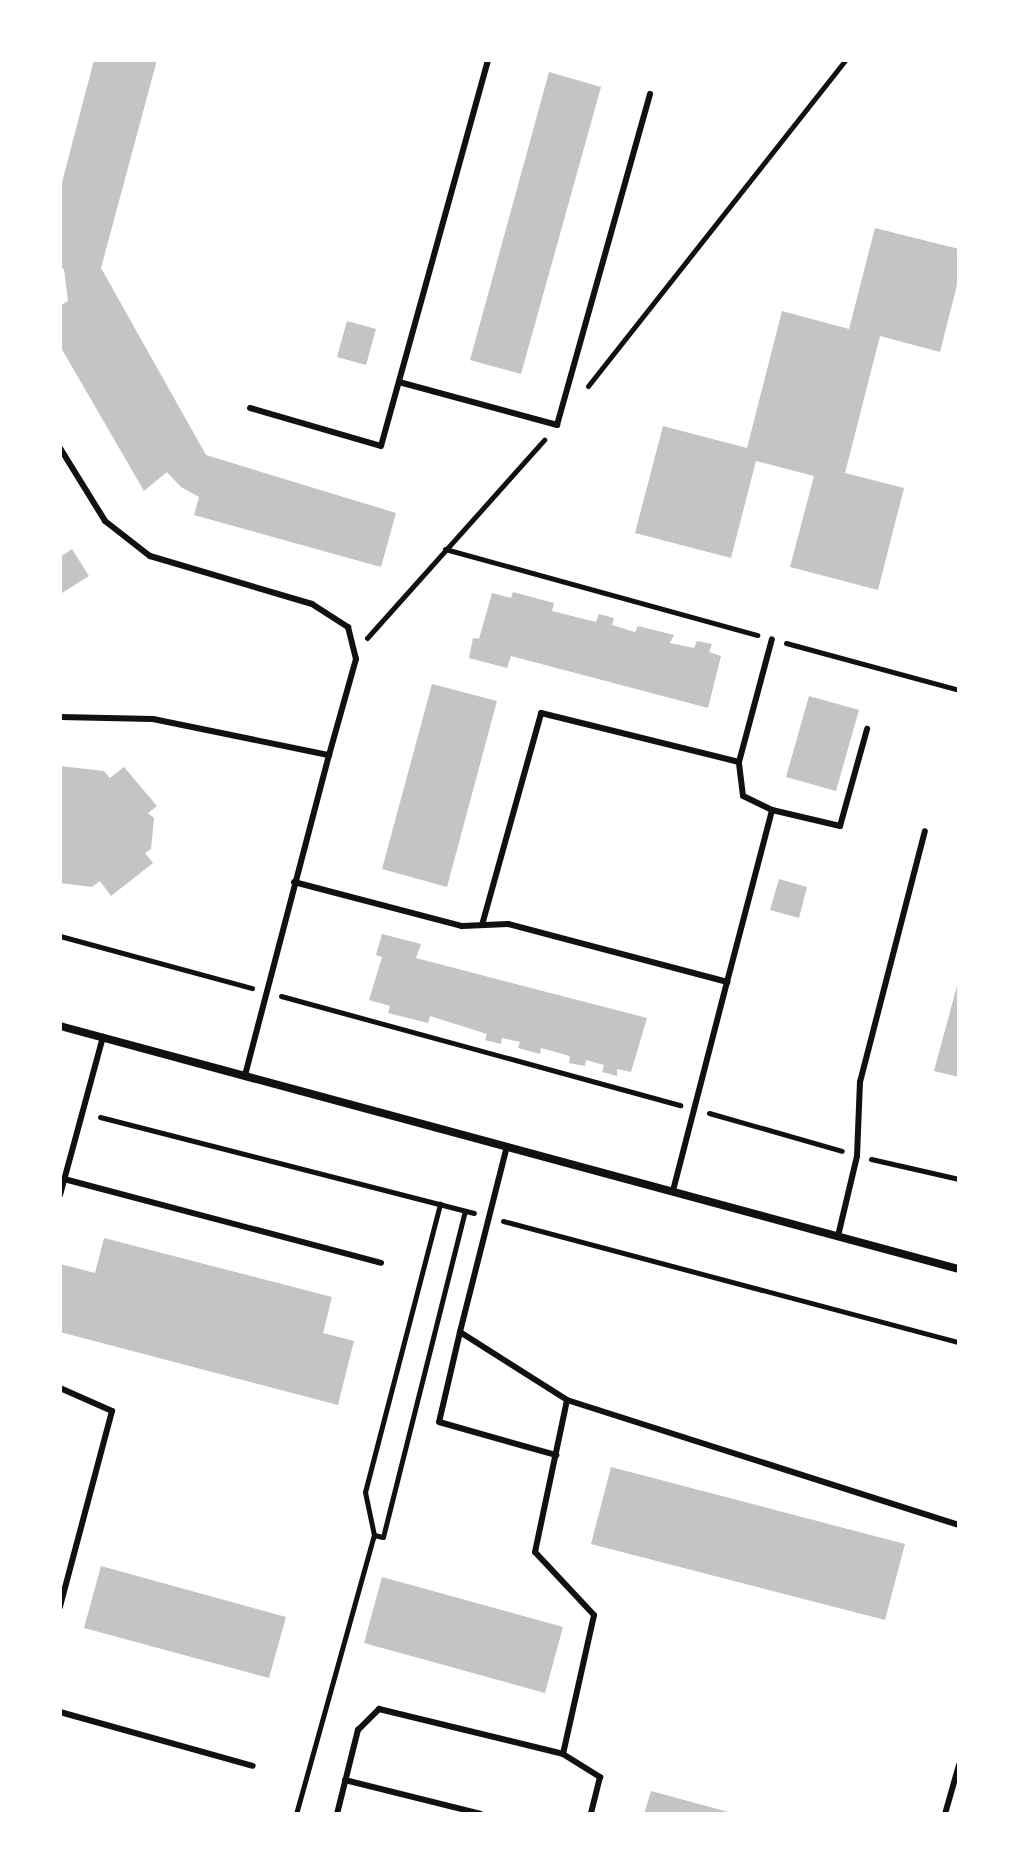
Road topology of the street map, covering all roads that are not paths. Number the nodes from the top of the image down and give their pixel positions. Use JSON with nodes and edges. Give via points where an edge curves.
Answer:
{"nodes":[{"id":1,"x":488,"y":60,"type":"edge"},
{"id":2,"x":650,"y":94,"type":"dead end"},
{"id":3,"x":399,"y":382,"type":"junction"},
{"id":4,"x":250,"y":408,"type":"dead end"},
{"id":5,"x":60,"y":448,"type":"edge"},
{"id":6,"x":772,"y":639,"type":"road end"},
{"id":7,"x":60,"y":717,"type":"edge"},
{"id":8,"x":867,"y":729,"type":"dead end"},
{"id":9,"x":329,"y":755,"type":"junction"},
{"id":10,"x":739,"y":762,"type":"junction"},
{"id":11,"x":772,"y":810,"type":"junction"},
{"id":12,"x":925,"y":831,"type":"dead end"},
{"id":13,"x":294,"y":882,"type":"junction"},
{"id":14,"x":482,"y":925,"type":"junction"},
{"id":15,"x":727,"y":982,"type":"junction"},
{"id":16,"x":60,"y":1026,"type":"edge"},
{"id":17,"x":103,"y":1037,"type":"junction"},
{"id":18,"x":245,"y":1075,"type":"junction"},
{"id":19,"x":507,"y":1146,"type":"junction"},
{"id":20,"x":64,"y":1179,"type":"junction"},
{"id":21,"x":673,"y":1191,"type":"junction"},
{"id":22,"x":60,"y":1195,"type":"edge"},
{"id":23,"x":838,"y":1236,"type":"junction"},
{"id":24,"x":381,"y":1263,"type":"dead end"},
{"id":25,"x":959,"y":1269,"type":"edge"},
{"id":26,"x":460,"y":1332,"type":"junction"},
{"id":27,"x":60,"y":1388,"type":"edge"},
{"id":28,"x":567,"y":1400,"type":"junction"},
{"id":29,"x":556,"y":1455,"type":"junction"},
{"id":30,"x":959,"y":1525,"type":"edge"},
{"id":31,"x":60,"y":1607,"type":"edge"},
{"id":32,"x":60,"y":1712,"type":"edge"},
{"id":33,"x":563,"y":1754,"type":"junction"},
{"id":34,"x":959,"y":1765,"type":"edge"},
{"id":35,"x":253,"y":1766,"type":"dead end"},
{"id":36,"x":345,"y":1780,"type":"junction"},
{"id":37,"x":337,"y":1814,"type":"edge"},
{"id":38,"x":481,"y":1814,"type":"edge"},
{"id":39,"x":591,"y":1814,"type":"edge"},
{"id":40,"x":945,"y":1814,"type":"edge"}],
"edges":[{"from":1,"to":3,"type":"lane"},
{"from":2,"to":3,"type":"lane","via":[[557,425]]},
{"from":3,"to":4,"type":"lane","via":[[381,446]]},
{"from":5,"to":9,"type":"lane","via":[[105,521],[150,556],[312,604],[348,627],[356,659]]},
{"from":6,"to":10,"type":"lane"},
{"from":7,"to":9,"type":"lane","via":[[153,719]]},
{"from":8,"to":11,"type":"lane","via":[[840,826]]},
{"from":9,"to":13,"type":"lane"},
{"from":10,"to":11,"type":"lane","via":[[743,796]]},
{"from":10,"to":14,"type":"lane","via":[[541,713]]},
{"from":11,"to":15,"type":"lane"},
{"from":12,"to":23,"type":"lane","via":[[860,1082],[857,1156]]},
{"from":13,"to":14,"type":"lane","via":[[462,926]]},
{"from":13,"to":18,"type":"lane"},
{"from":14,"to":15,"type":"lane","via":[[508,924]]},
{"from":15,"to":21,"type":"lane"},
{"from":16,"to":17,"type":"street"},
{"from":17,"to":18,"type":"street"},
{"from":17,"to":20,"type":"lane"},
{"from":18,"to":19,"type":"street"},
{"from":19,"to":21,"type":"street"},
{"from":19,"to":26,"type":"lane"},
{"from":20,"to":22,"type":"lane"},
{"from":20,"to":24,"type":"lane"},
{"from":21,"to":23,"type":"street"},
{"from":23,"to":25,"type":"street"},
{"from":26,"to":28,"type":"lane"},
{"from":26,"to":29,"type":"lane","via":[[439,1422]]},
{"from":27,"to":31,"type":"lane","via":[[112,1411]]},
{"from":28,"to":29,"type":"lane"},
{"from":28,"to":30,"type":"lane"},
{"from":29,"to":33,"type":"lane","via":[[535,1552],[594,1615]]},
{"from":32,"to":35,"type":"lane"},
{"from":33,"to":36,"type":"lane","via":[[379,1709],[358,1730]]},
{"from":33,"to":39,"type":"lane","via":[[600,1777]]},
{"from":34,"to":40,"type":"lane"},
{"from":36,"to":37,"type":"lane"},
{"from":36,"to":38,"type":"lane"}]}
